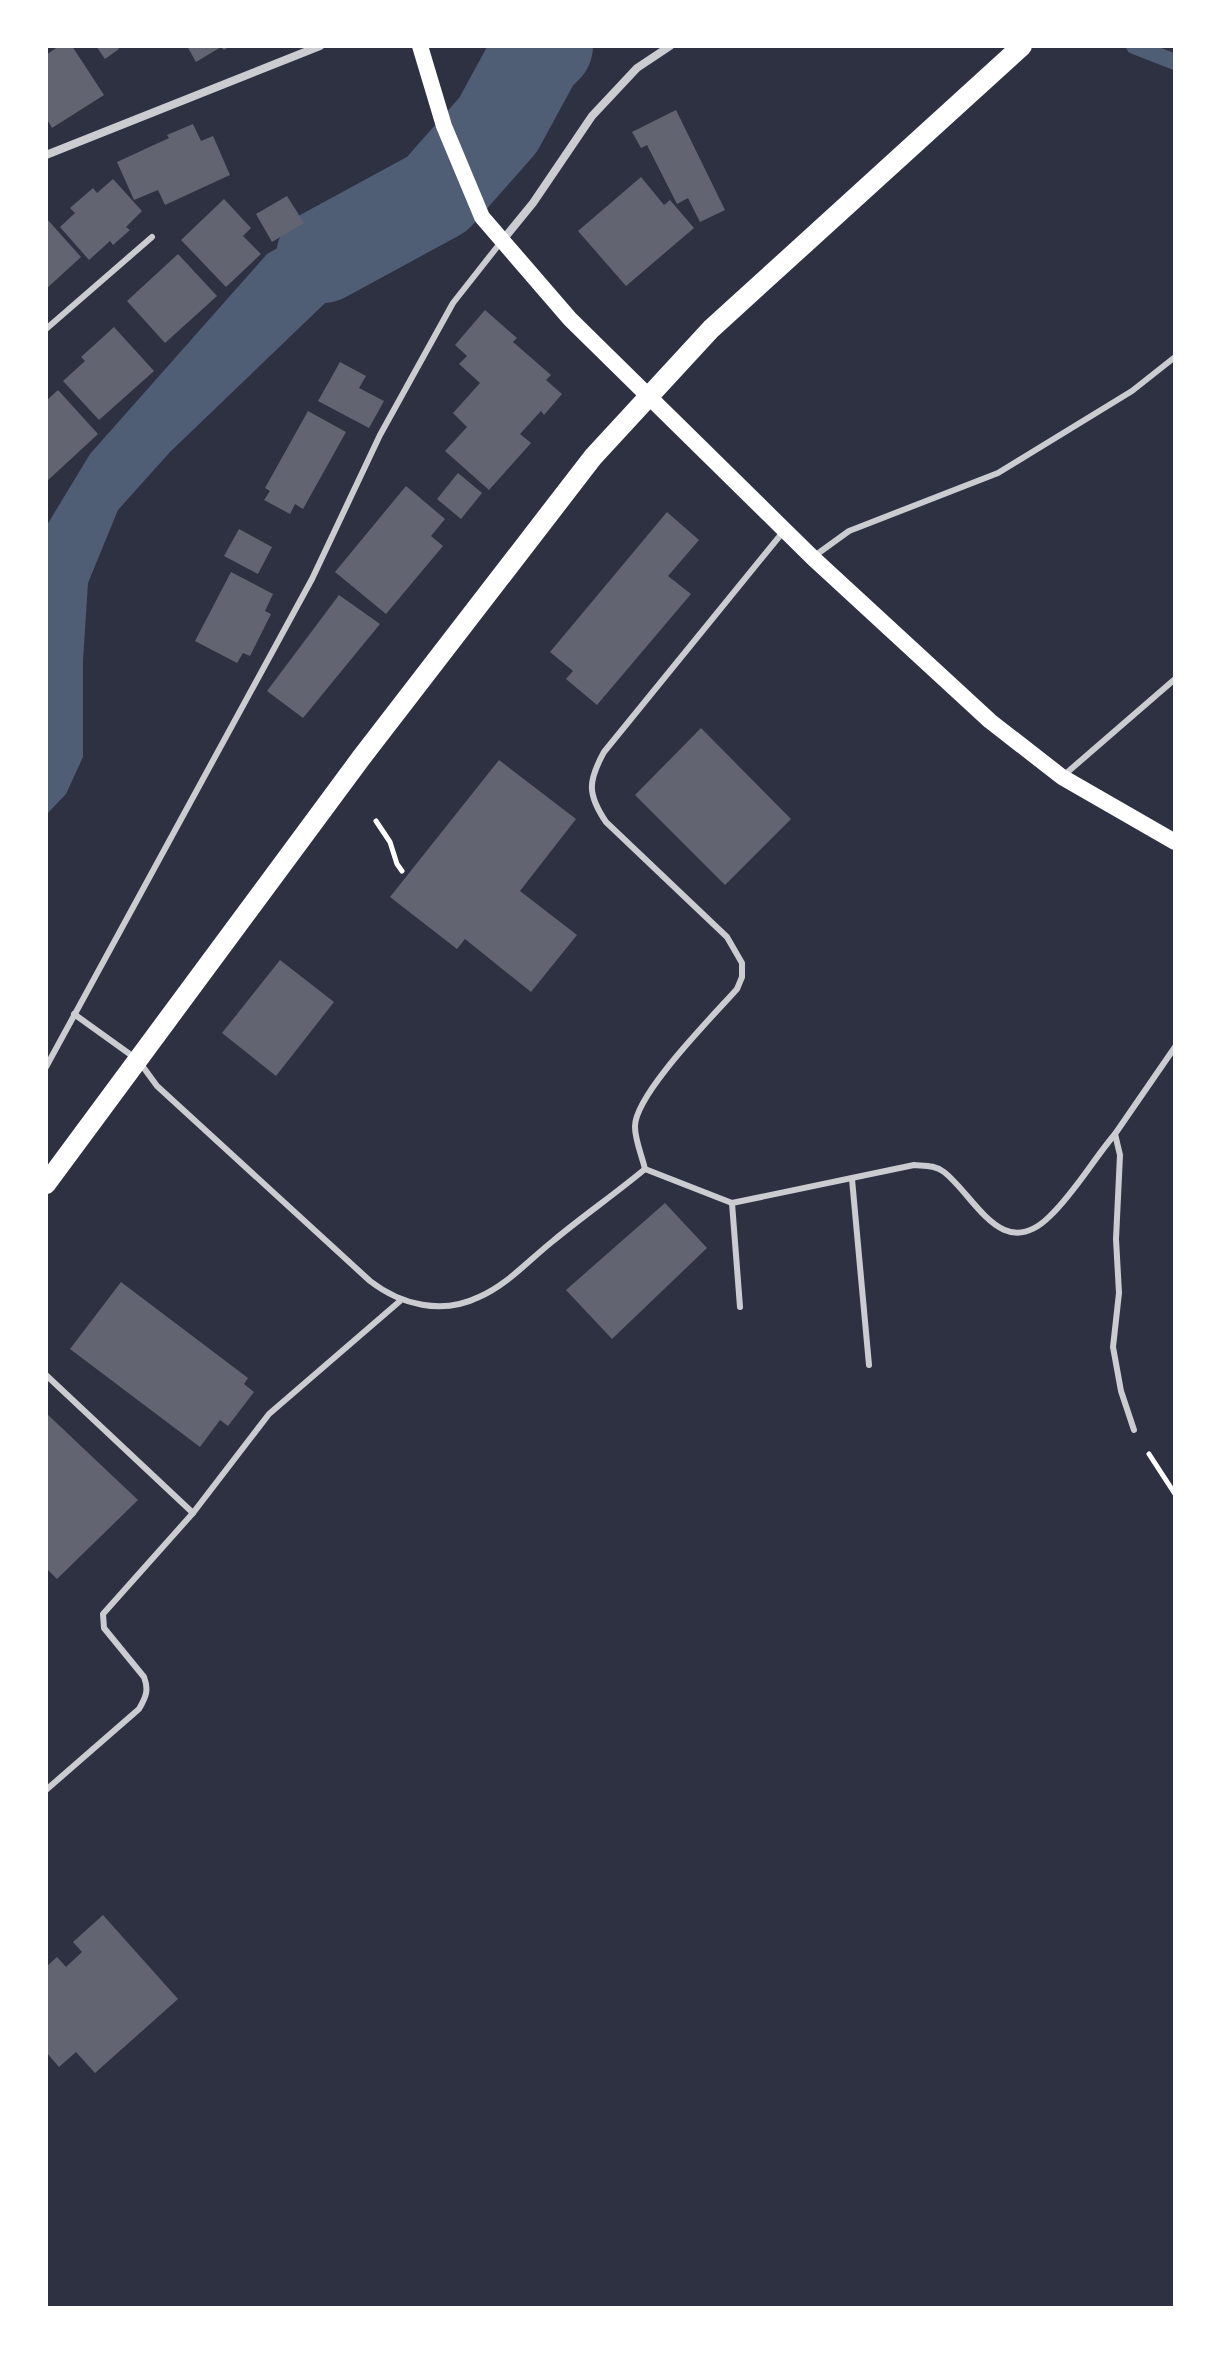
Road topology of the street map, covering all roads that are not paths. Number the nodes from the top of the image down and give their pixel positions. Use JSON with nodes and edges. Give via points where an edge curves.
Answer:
{"nodes":[{"id":1,"x":320,"y":46,"type":"edge"},
{"id":2,"x":420,"y":46,"type":"edge"},
{"id":3,"x":670,"y":46,"type":"edge"},
{"id":4,"x":1022,"y":46,"type":"edge"},
{"id":5,"x":46,"y":155,"type":"edge"},
{"id":6,"x":152,"y":237,"type":"dead end"},
{"id":7,"x":501,"y":242,"type":"junction"},
{"id":8,"x":46,"y":329,"type":"edge"},
{"id":9,"x":1175,"y":357,"type":"edge"},
{"id":10,"x":647,"y":397,"type":"junction"},
{"id":11,"x":785,"y":530,"type":"junction"},
{"id":12,"x":813,"y":558,"type":"junction"},
{"id":13,"x":1175,"y":679,"type":"edge"},
{"id":14,"x":1062,"y":777,"type":"junction"},
{"id":15,"x":1175,"y":842,"type":"edge"},
{"id":16,"x":74,"y":1014,"type":"junction"},
{"id":17,"x":1175,"y":1047,"type":"edge"},
{"id":18,"x":138,"y":1060,"type":"junction"},
{"id":19,"x":46,"y":1067,"type":"edge"},
{"id":20,"x":1115,"y":1134,"type":"junction"},
{"id":21,"x":645,"y":1169,"type":"junction"},
{"id":22,"x":852,"y":1179,"type":"junction"},
{"id":23,"x":46,"y":1184,"type":"edge"},
{"id":24,"x":732,"y":1203,"type":"junction"},
{"id":25,"x":400,"y":1301,"type":"junction"},
{"id":26,"x":740,"y":1307,"type":"dead end"},
{"id":27,"x":869,"y":1365,"type":"dead end"},
{"id":28,"x":46,"y":1375,"type":"edge"},
{"id":29,"x":1134,"y":1430,"type":"road end"},
{"id":30,"x":193,"y":1513,"type":"junction"},
{"id":31,"x":46,"y":1790,"type":"edge"}],
"edges":[{"from":1,"to":5,"type":"street"},
{"from":2,"to":7,"type":"main road","via":[[444,126],[482,217]]},
{"from":3,"to":7,"type":"street","via":[[637,68],[592,116]]},
{"from":4,"to":10,"type":"main road","via":[[711,329]]},
{"from":6,"to":8,"type":"lane"},
{"from":7,"to":10,"type":"main road"},
{"from":7,"to":16,"type":"lane","via":[[453,303],[387,422],[312,579]]},
{"from":9,"to":12,"type":"lane","via":[[1132,391],[998,473],[849,531]]},
{"from":10,"to":11,"type":"main road"},
{"from":10,"to":18,"type":"main road","via":[[593,457],[361,758]]},
{"from":11,"to":12,"type":"main road"},
{"from":11,"to":21,"type":"lane","via":[[604,752],[592,780],[594,803],[606,822],[727,937],[742,963],[737,989],[652,1087],[638,1112],[635,1125]]},
{"from":12,"to":14,"type":"main road","via":[[929,668]]},
{"from":13,"to":14,"type":"lane"},
{"from":14,"to":15,"type":"main road"},
{"from":16,"to":18,"type":"lane"},
{"from":16,"to":19,"type":"lane"},
{"from":17,"to":20,"type":"lane"},
{"from":18,"to":23,"type":"main road"},
{"from":18,"to":25,"type":"lane","via":[[157,1086],[370,1281]]},
{"from":20,"to":22,"type":"lane","via":[[1050,1216],[1019,1232],[991,1223],[943,1171],[932,1166]]},
{"from":20,"to":29,"type":"lane","via":[[1120,1155],[1119,1293],[1113,1347]]},
{"from":21,"to":24,"type":"lane"},
{"from":21,"to":25,"type":"lane","via":[[480,1297],[454,1305]]},
{"from":22,"to":24,"type":"lane"},
{"from":22,"to":27,"type":"lane"},
{"from":24,"to":26,"type":"lane"},
{"from":25,"to":30,"type":"lane","via":[[269,1414]]},
{"from":28,"to":30,"type":"lane"},
{"from":30,"to":31,"type":"lane","via":[[103,1614],[104,1628],[144,1677],[145,1698]]}]}
